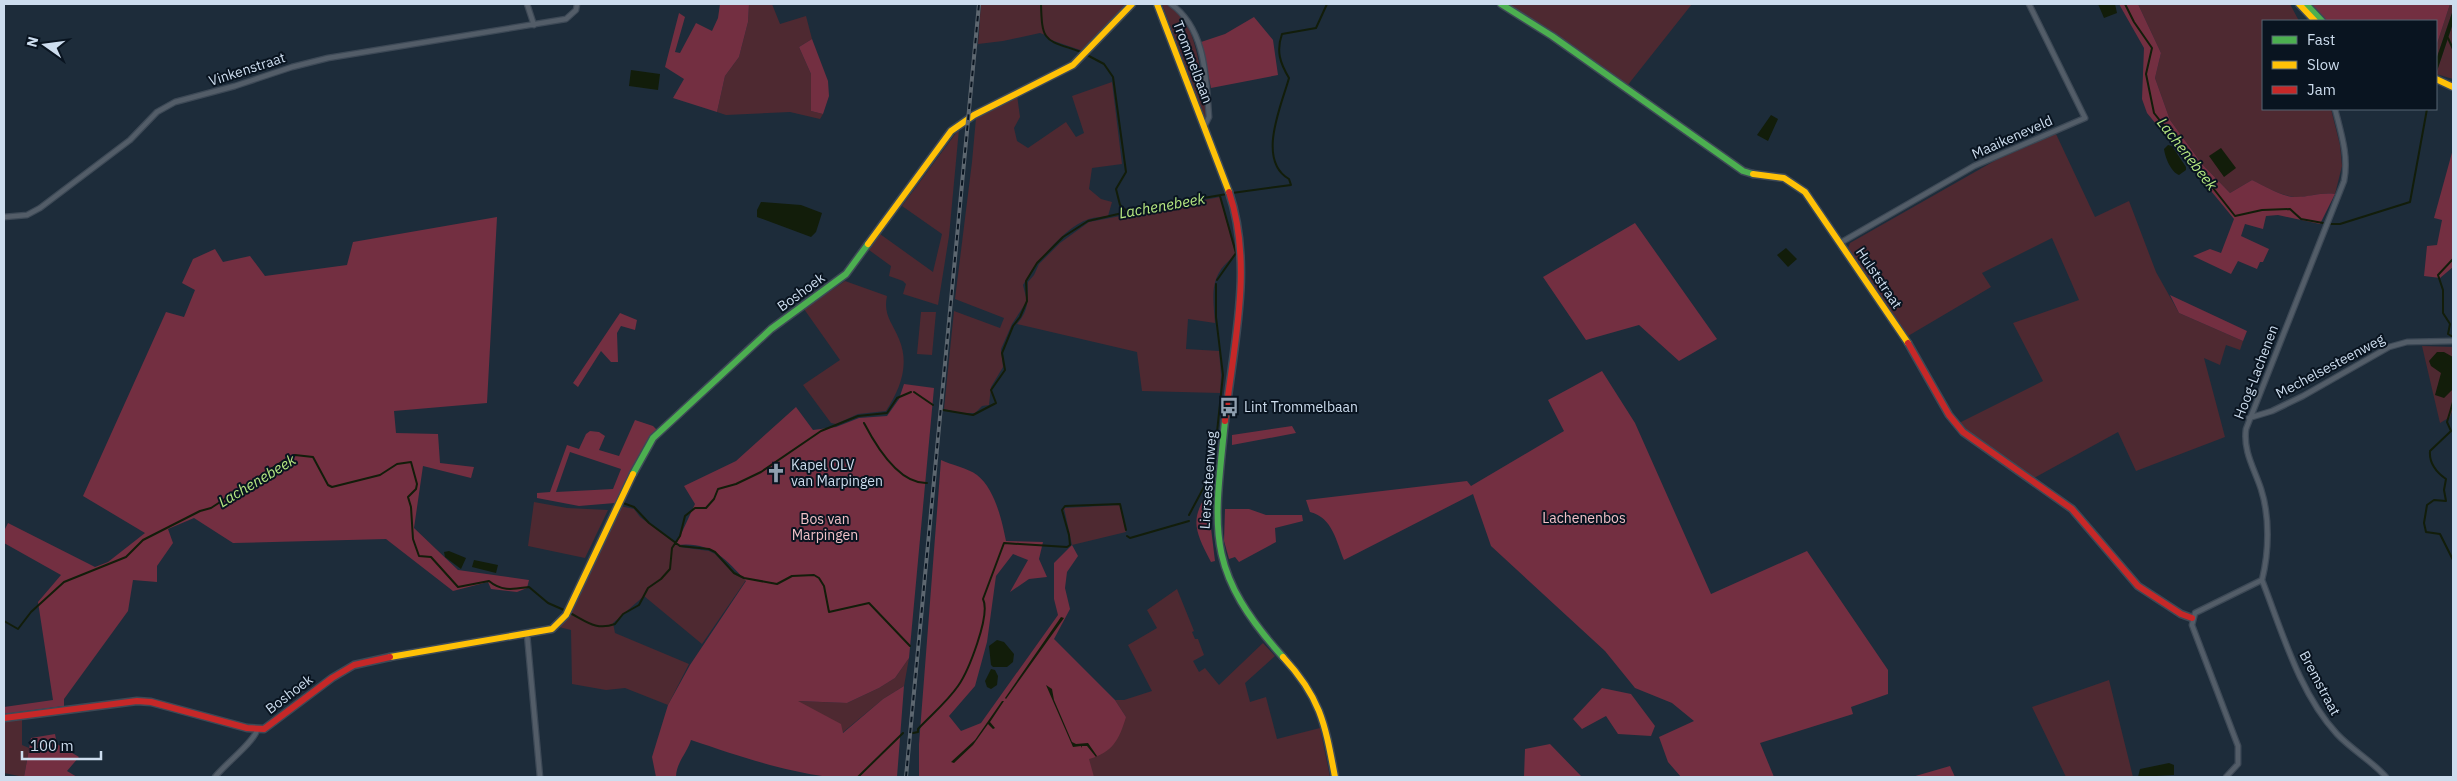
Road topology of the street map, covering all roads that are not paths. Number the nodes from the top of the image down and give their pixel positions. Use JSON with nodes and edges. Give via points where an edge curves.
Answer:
{"nodes":[{"id":1,"x":527,"y":4,"type":"edge"},
{"id":2,"x":578,"y":4,"type":"edge"},
{"id":3,"x":1132,"y":4,"type":"edge"},
{"id":4,"x":1157,"y":4,"type":"edge"},
{"id":5,"x":1172,"y":4,"type":"edge"},
{"id":6,"x":1501,"y":4,"type":"edge"},
{"id":7,"x":2029,"y":4,"type":"edge"},
{"id":8,"x":2299,"y":4,"type":"edge"},
{"id":9,"x":2306,"y":4,"type":"edge"},
{"id":10,"x":2313,"y":20,"type":"edge"},
{"id":11,"x":2321,"y":20,"type":"edge"},
{"id":12,"x":534,"y":25,"type":"junction"},
{"id":13,"x":2437,"y":80,"type":"edge"},
{"id":14,"x":2453,"y":87,"type":"edge"},
{"id":15,"x":2335,"y":110,"type":"edge"},
{"id":16,"x":1205,"y":128,"type":"junction"},
{"id":17,"x":4,"y":216,"type":"edge"},
{"id":18,"x":1840,"y":243,"type":"junction"},
{"id":19,"x":2453,"y":341,"type":"edge"},
{"id":20,"x":2249,"y":418,"type":"junction"},
{"id":21,"x":2262,"y":580,"type":"junction"},
{"id":22,"x":2192,"y":618,"type":"junction"},
{"id":23,"x":527,"y":634,"type":"junction"},
{"id":24,"x":4,"y":718,"type":"edge"},
{"id":25,"x":257,"y":730,"type":"junction"},
{"id":26,"x":215,"y":777,"type":"edge"},
{"id":27,"x":540,"y":777,"type":"edge"},
{"id":28,"x":1335,"y":777,"type":"edge"},
{"id":29,"x":2226,"y":777,"type":"edge"},
{"id":30,"x":2386,"y":777,"type":"edge"}],
"edges":[{"from":1,"to":12,"type":"street"},
{"from":2,"to":12,"type":"street","name":"Vinkenstraat","via":[[566,19]]},
{"from":3,"to":23,"type":"street","name":"Boshoek","via":[[1072,64],[974,115],[951,131],[846,274],[770,329],[653,438],[566,615],[552,629]]},
{"from":4,"to":16,"type":"street","name":"Trommelbaan"},
{"from":5,"to":16,"type":"street","via":[[1189,23],[1201,52],[1209,117]]},
{"from":6,"to":18,"type":"street","name":"Hulststraat","via":[[1552,36],[1743,171],[1793,182],[1805,192]]},
{"from":7,"to":18,"type":"street","name":"Maaikeneveld","via":[[2085,118],[1974,166]]},
{"from":8,"to":10,"type":"street"},
{"from":9,"to":11,"type":"street"},
{"from":12,"to":17,"type":"street","name":"Vinkenstraat","via":[[328,58],[175,102],[157,112],[130,140],[46,204],[26,215]]},
{"from":13,"to":14,"type":"street"},
{"from":15,"to":20,"type":"street","name":"Hoog-Lachenen","via":[[2345,147],[2344,181]]},
{"from":16,"to":28,"type":"street","name":"Liersesteenweg","via":[[1238,216],[1241,237],[1239,305],[1216,506],[1220,556],[1239,604],[1317,703]]},
{"from":18,"to":22,"type":"street","name":"Hulststraat","via":[[1963,432],[2072,509],[2138,586]]},
{"from":19,"to":20,"type":"street","name":"Mechelsesteenweg","via":[[2407,342],[2389,347],[2286,404]]},
{"from":20,"to":21,"type":"street","name":"Hoog-Lachenen","via":[[2245,446],[2261,489],[2266,519],[2266,565]]},
{"from":21,"to":22,"type":"street","via":[[2195,613]]},
{"from":21,"to":30,"type":"street","name":"Bremstraat","via":[[2296,666],[2326,720],[2337,734]]},
{"from":22,"to":29,"type":"street","via":[[2238,746],[2238,764]]},
{"from":23,"to":25,"type":"street","name":"Boshoek","via":[[404,653],[354,665],[264,729]]},
{"from":23,"to":27,"type":"street"},
{"from":24,"to":25,"type":"street","name":"Boshoek","via":[[137,701]]},
{"from":25,"to":26,"type":"street","via":[[255,737]]}]}
